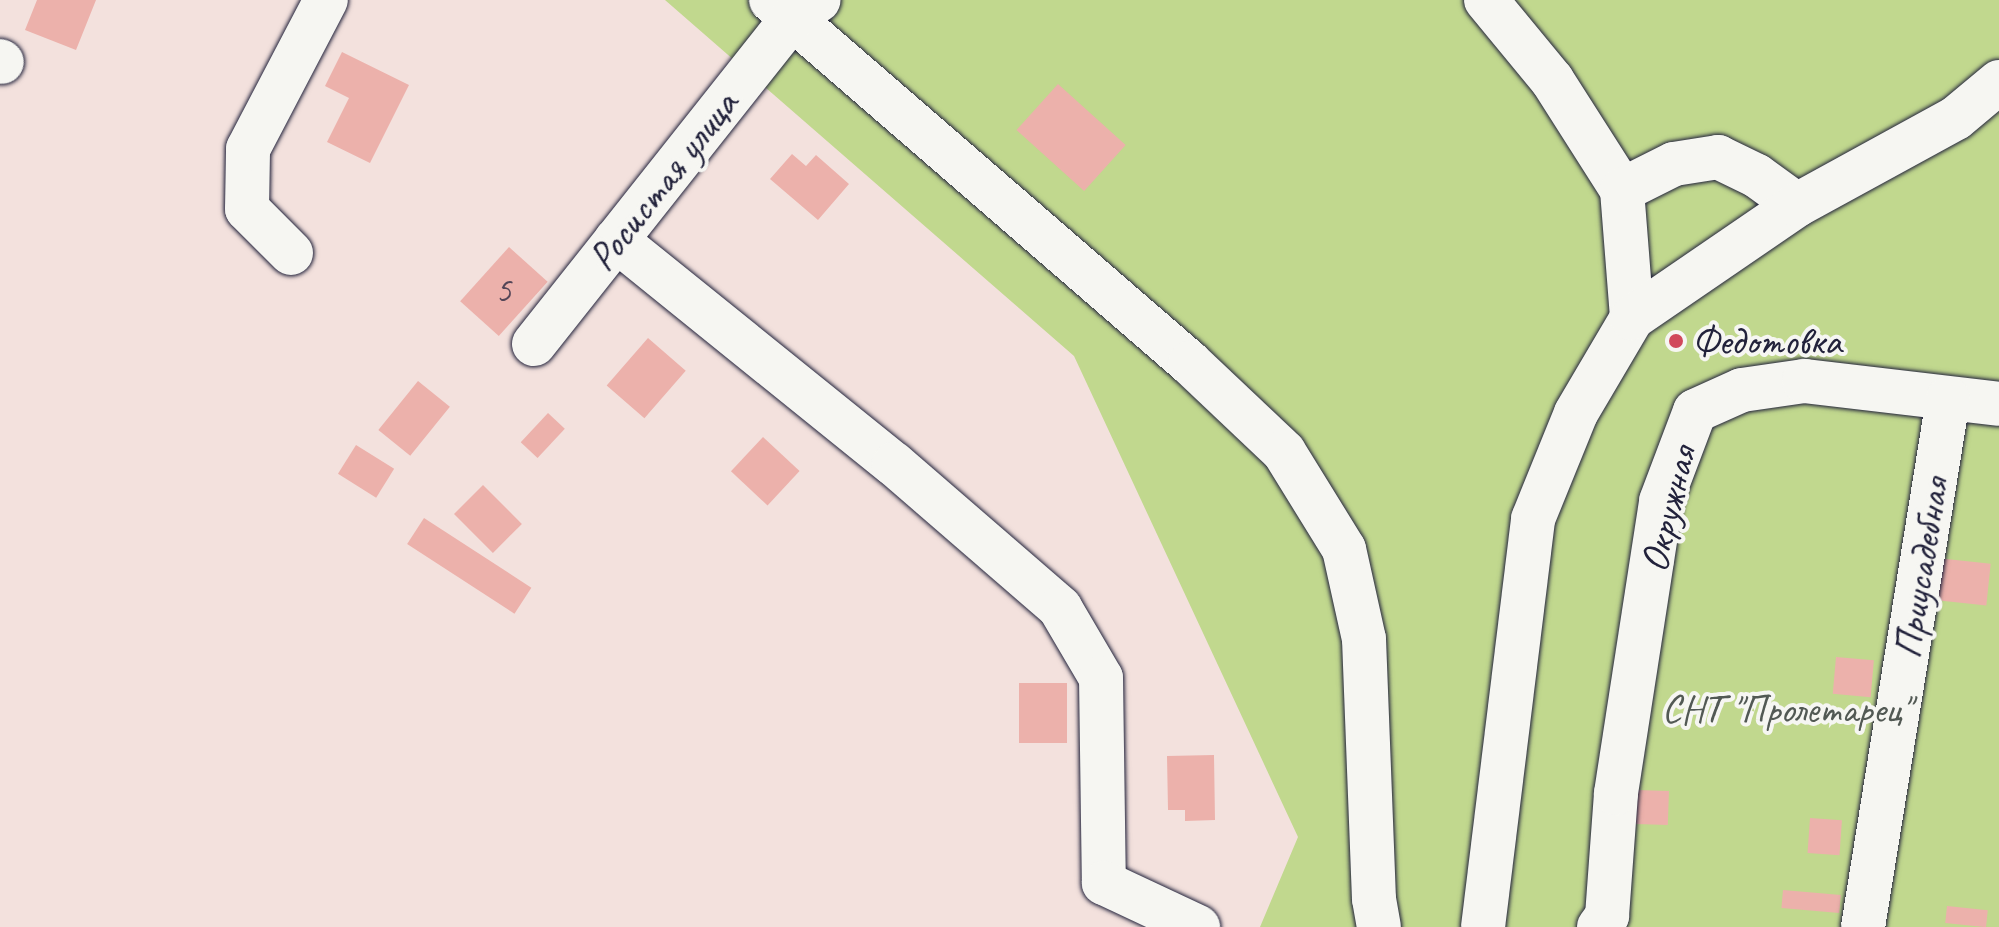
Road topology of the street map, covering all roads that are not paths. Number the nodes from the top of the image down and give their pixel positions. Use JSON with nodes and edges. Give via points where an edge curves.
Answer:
{"nodes":[{"id":1,"x":326,"y":0,"type":"edge"},
{"id":2,"x":1486,"y":0,"type":"edge"},
{"id":3,"x":794,"y":6,"type":"edge"},
{"id":4,"x":1999,"y":82,"type":"edge"},
{"id":5,"x":1622,"y":190,"type":"junction"},
{"id":6,"x":1797,"y":205,"type":"junction"},
{"id":7,"x":616,"y":240,"type":"junction"},
{"id":8,"x":291,"y":253,"type":"dead end"},
{"id":9,"x":1632,"y":318,"type":"junction"},
{"id":10,"x":534,"y":344,"type":"dead end"},
{"id":11,"x":1948,"y":399,"type":"junction"},
{"id":12,"x":1999,"y":404,"type":"edge"},
{"id":13,"x":1603,"y":921,"type":"edge"},
{"id":14,"x":1198,"y":927,"type":"edge"},
{"id":15,"x":1379,"y":927,"type":"edge"},
{"id":16,"x":1483,"y":927,"type":"edge"},
{"id":17,"x":1863,"y":927,"type":"edge"}],
"edges":[{"from":1,"to":8,"type":"street","via":[[248,149],[247,209]]},
{"from":2,"to":5,"type":"street","via":[[1552,80]]},
{"from":3,"to":7,"type":"street","name":"Росистая улица"},
{"from":3,"to":15,"type":"street","via":[[1284,452],[1344,549],[1364,639]]},
{"from":4,"to":6,"type":"street","via":[[1956,118]]},
{"from":5,"to":6,"type":"street","via":[[1674,164],[1718,157],[1757,176]]},
{"from":5,"to":9,"type":"street"},
{"from":6,"to":9,"type":"street"},
{"from":7,"to":10,"type":"street","name":"Росистая улица"},
{"from":7,"to":14,"type":"street","via":[[894,464],[1060,608],[1101,678],[1104,883]]},
{"from":9,"to":16,"type":"street","via":[[1576,413],[1533,519]]},
{"from":11,"to":12,"type":"street","name":"Окружная"},
{"from":11,"to":13,"type":"street","name":"Окружная","via":[[1804,381],[1742,390],[1695,411],[1661,501],[1616,793]]},
{"from":11,"to":17,"type":"street","name":"Приусадебная"}]}
